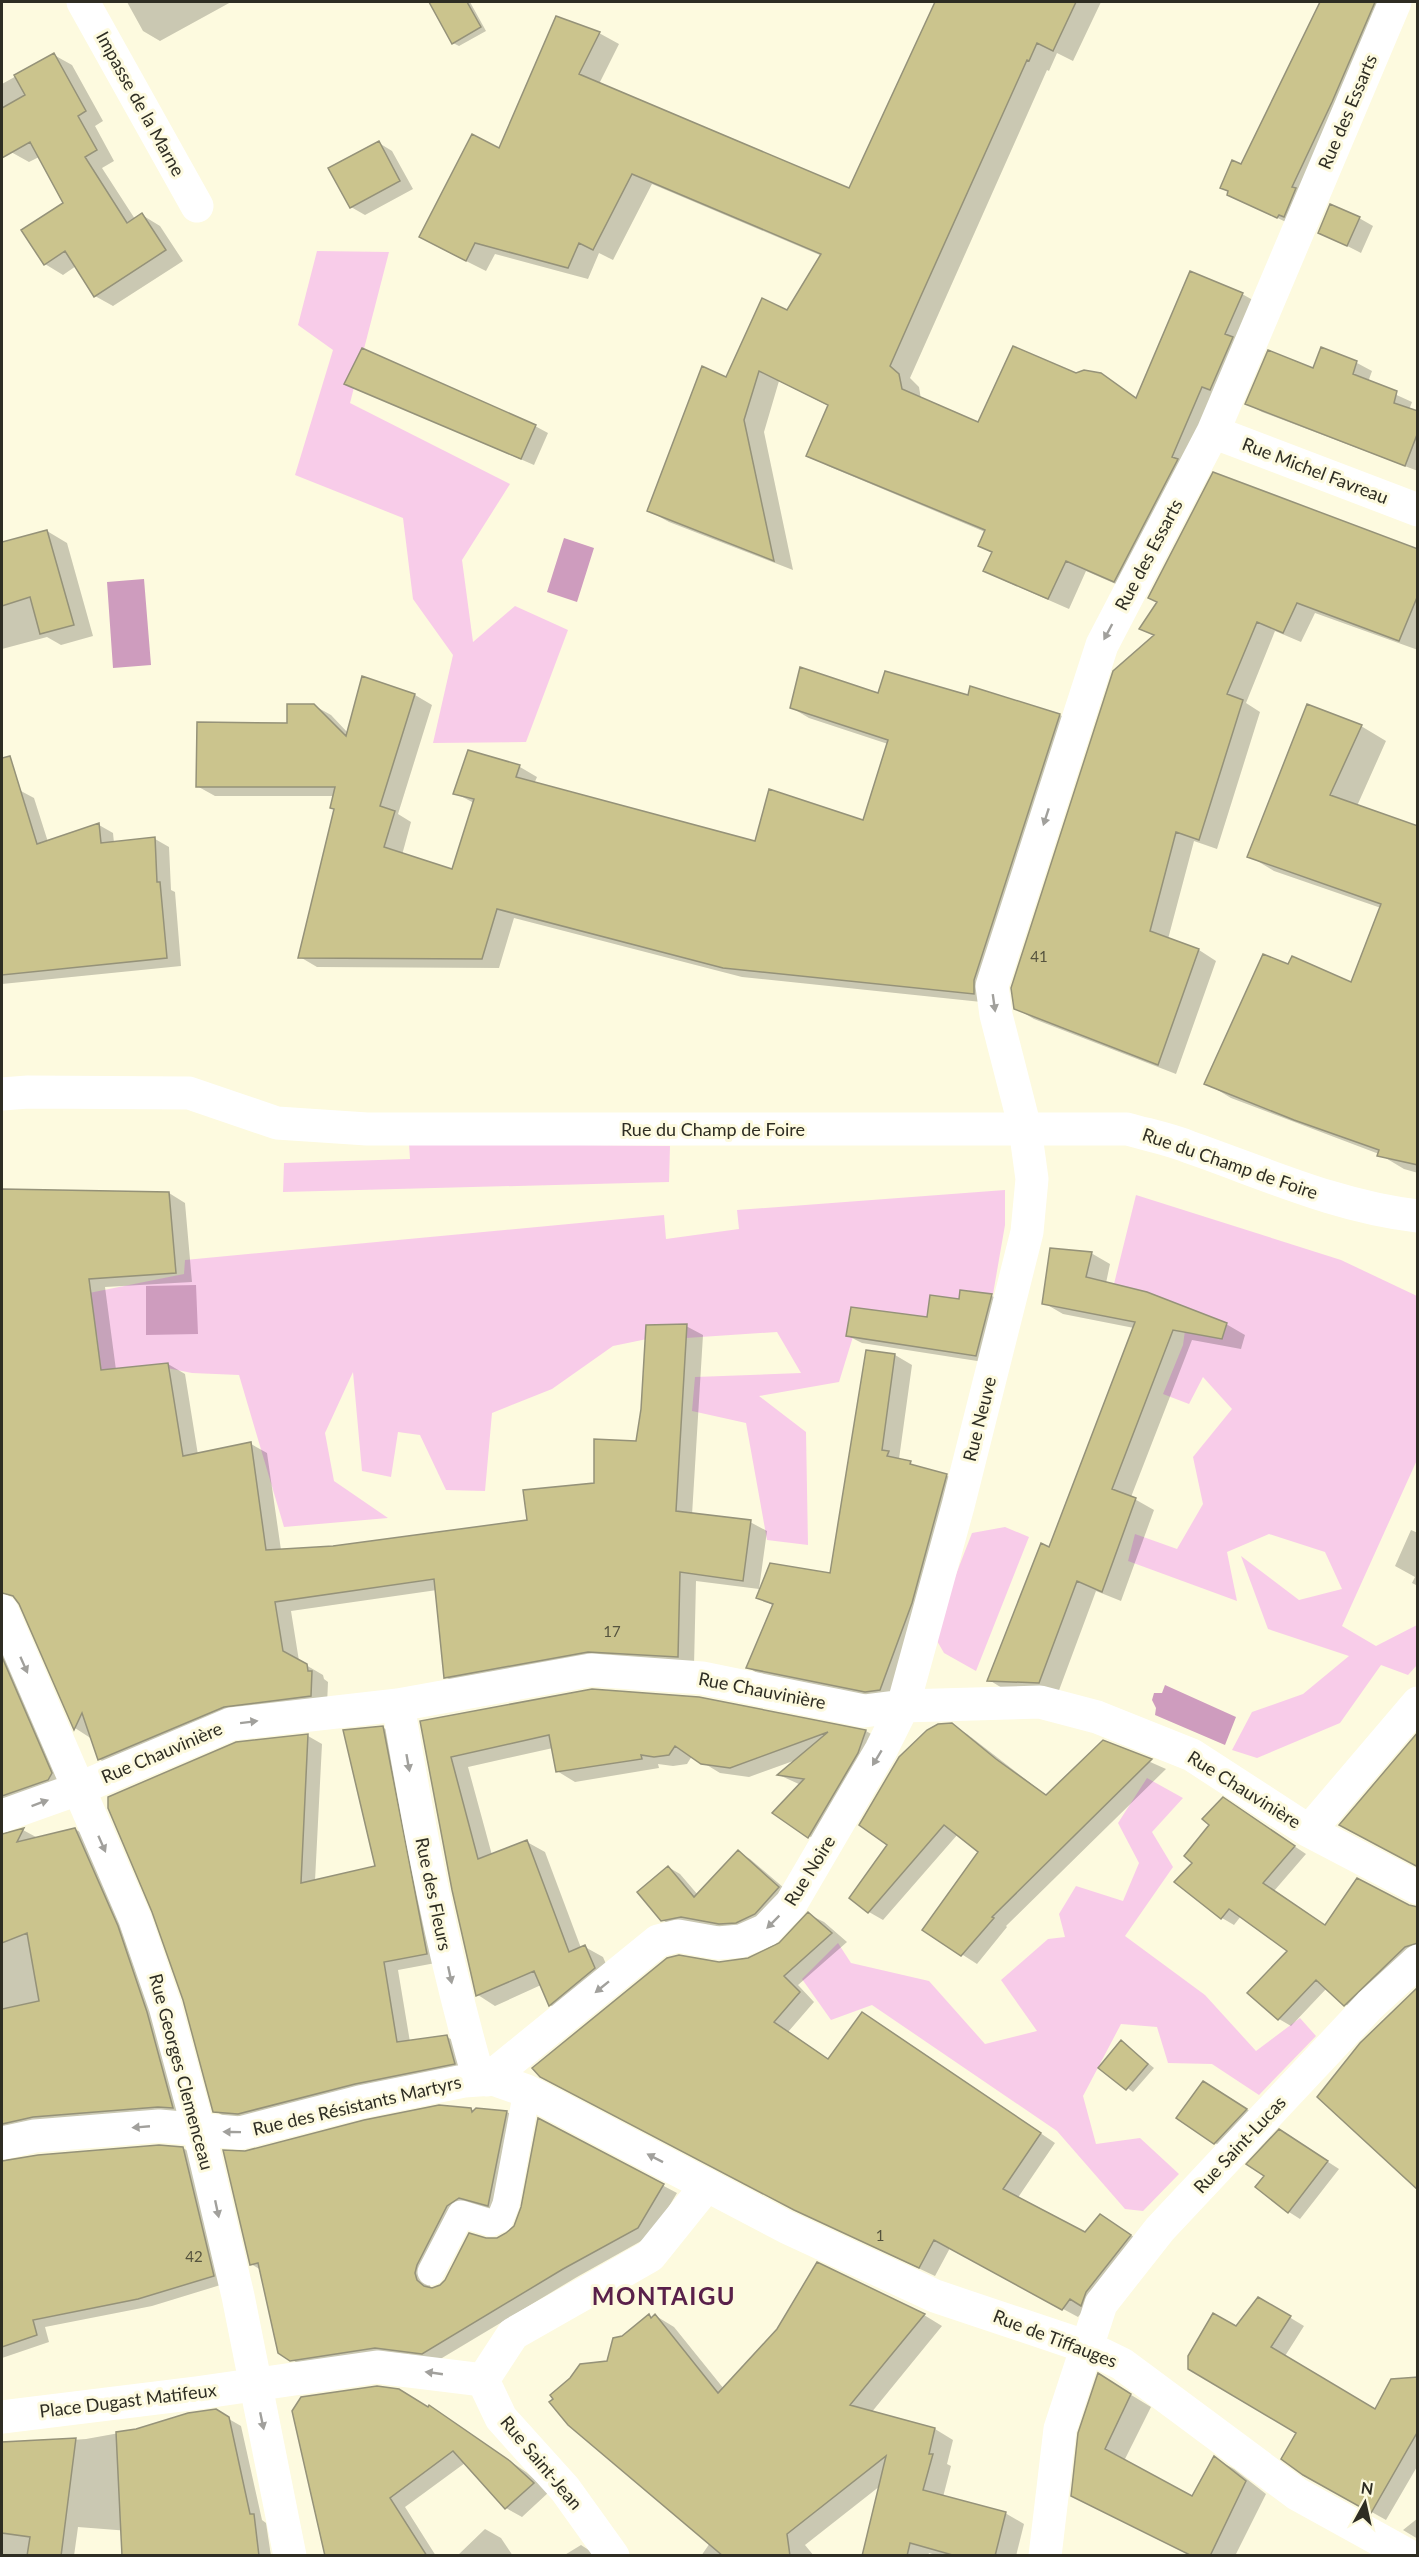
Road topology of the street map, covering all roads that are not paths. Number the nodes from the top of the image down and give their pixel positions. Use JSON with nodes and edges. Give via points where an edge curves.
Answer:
{"nodes":[{"id":1,"x":83,"y":2,"type":"edge"},
{"id":2,"x":1395,"y":2,"type":"edge"},
{"id":3,"x":196,"y":206,"type":"dead end"},
{"id":4,"x":1214,"y":432,"type":"junction"},
{"id":5,"x":1418,"y":510,"type":"edge"},
{"id":6,"x":2,"y":1094,"type":"edge"},
{"id":7,"x":1025,"y":1128,"type":"junction"},
{"id":8,"x":1418,"y":1216,"type":"edge"},
{"id":9,"x":2,"y":1611,"type":"edge"},
{"id":10,"x":1418,"y":1703,"type":"edge"},
{"id":11,"x":398,"y":1705,"type":"junction"},
{"id":12,"x":903,"y":1706,"type":"junction"},
{"id":13,"x":78,"y":1789,"type":"junction"},
{"id":14,"x":2,"y":1816,"type":"edge"},
{"id":15,"x":1309,"y":1831,"type":"junction"},
{"id":16,"x":1418,"y":1888,"type":"edge"},
{"id":17,"x":1418,"y":1961,"type":"edge"},
{"id":18,"x":483,"y":2080,"type":"junction"},
{"id":19,"x":526,"y":2091,"type":"junction"},
{"id":20,"x":199,"y":2131,"type":"junction"},
{"id":21,"x":2,"y":2143,"type":"edge"},
{"id":22,"x":706,"y":2185,"type":"junction"},
{"id":23,"x":431,"y":2272,"type":"dead end"},
{"id":24,"x":1087,"y":2347,"type":"junction"},
{"id":25,"x":483,"y":2380,"type":"junction"},
{"id":26,"x":254,"y":2385,"type":"junction"},
{"id":27,"x":2,"y":2417,"type":"edge"},
{"id":28,"x":290,"y":2556,"type":"edge"},
{"id":29,"x":613,"y":2556,"type":"edge"},
{"id":30,"x":1045,"y":2556,"type":"edge"},
{"id":31,"x":1409,"y":2556,"type":"edge"}],
"edges":[{"from":1,"to":3,"type":"street","name":"Impasse de la Marne"},
{"from":2,"to":4,"type":"street","name":"Rue des Essarts"},
{"from":4,"to":5,"type":"street","name":"Rue Michel Favreau"},
{"from":4,"to":7,"type":"street","name":"Rue des Essarts","one_way":true,"via":[[1102,645],[992,986]]},
{"from":6,"to":7,"type":"street","name":"Rue du Champ de Foire","via":[[189,1093],[277,1123],[367,1129]]},
{"from":7,"to":8,"type":"street","name":"Rue du Champ de Foire","via":[[1127,1130],[1186,1146],[1312,1192]]},
{"from":7,"to":12,"type":"street","name":"Rue Neuve","via":[[1032,1179],[1027,1232]]},
{"from":9,"to":13,"type":"street","name":"Rue Georges Clemenceau","one_way":true},
{"from":10,"to":15,"type":"street"},
{"from":11,"to":12,"type":"street","name":"Rue Chauvinière","via":[[591,1670],[702,1678],[864,1711]]},
{"from":13,"to":11,"type":"street","name":"Rue Chauvinière","one_way":true,"via":[[231,1724]]},
{"from":11,"to":18,"type":"street","name":"Rue des Fleurs","one_way":true,"via":[[445,1952]]},
{"from":12,"to":15,"type":"street","name":"Rue Chauvinière","via":[[1040,1702],[1097,1717],[1192,1755]]},
{"from":12,"to":18,"type":"street","name":"Rue Noire","one_way":true,"via":[[791,1904],[766,1930],[741,1941],[718,1943],[678,1936],[658,1941]]},
{"from":14,"to":13,"type":"street","name":"Rue Chauvinière","one_way":true},
{"from":13,"to":20,"type":"street","name":"Rue Georges Clemenceau","one_way":true,"via":[[139,1929]]},
{"from":15,"to":16,"type":"street","name":"Rue Chauvinière"},
{"from":17,"to":24,"type":"street","name":"Rue Saint-Lucas","via":[[1370,2005],[1160,2229],[1101,2304]]},
{"from":18,"to":19,"type":"street","name":"Rue des Résistants Martyrs","via":[[493,2079]]},
{"from":18,"to":20,"type":"street","name":"Rue des Résistants Martyrs","one_way":true,"via":[[360,2102],[240,2133]]},
{"from":22,"to":19,"type":"street","name":"Rue des Résistants Martyrs","one_way":true},
{"from":19,"to":23,"type":"street","via":[[500,2219],[491,2223],[461,2214]]},
{"from":20,"to":21,"type":"street","name":"Rue des Résistants Martyrs","one_way":true,"via":[[159,2126],[35,2136]]},
{"from":20,"to":26,"type":"street","name":"Rue Georges Clemenceau","one_way":true,"via":[[238,2296]]},
{"from":22,"to":24,"type":"street","name":"Rue de Tiffauges","via":[[935,2296]]},
{"from":22,"to":25,"type":"street","via":[[650,2256],[513,2334]]},
{"from":24,"to":30,"type":"street","name":"Rue Saint-Lucas","via":[[1060,2429]]},
{"from":24,"to":31,"type":"street","name":"Rue de Tiffauges","via":[[1122,2364],[1297,2494]]},
{"from":25,"to":26,"type":"street","one_way":true,"via":[[377,2367]]},
{"from":25,"to":29,"type":"street","name":"Rue Saint-Jean","via":[[501,2418],[565,2489]]},
{"from":26,"to":27,"type":"street","name":"Place Dugast Matifeux"},
{"from":26,"to":28,"type":"street","name":"Rue Georges Clemenceau","one_way":true}]}
